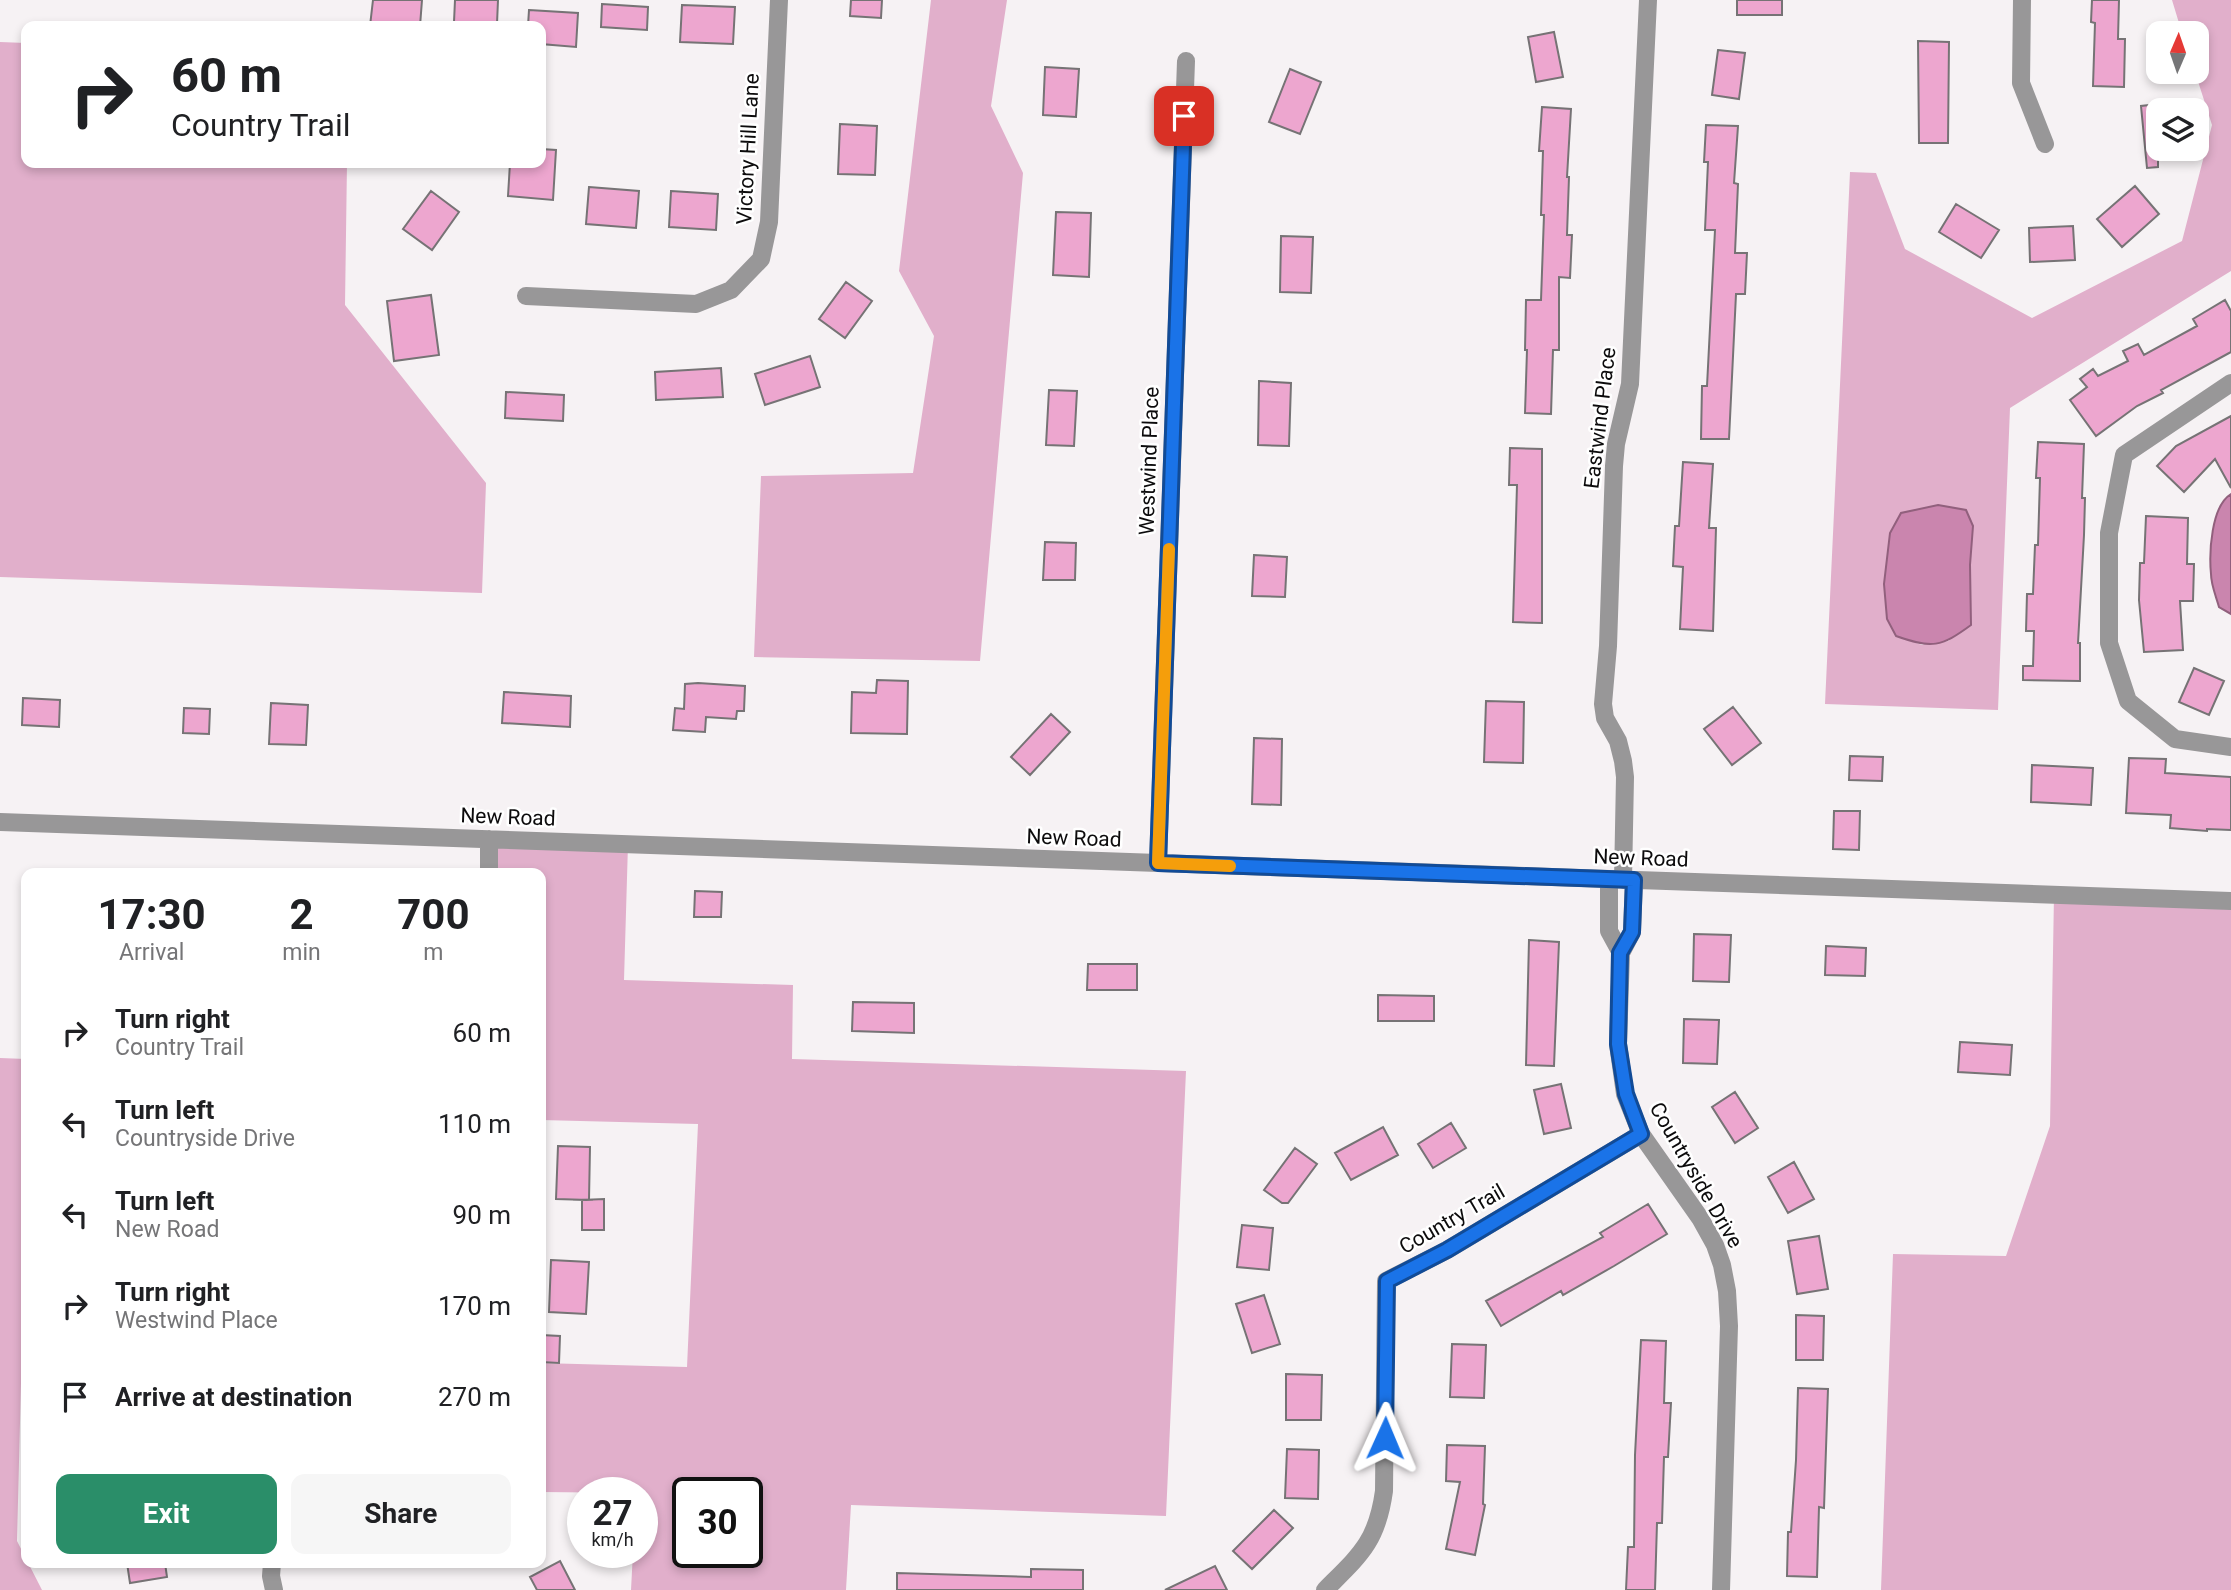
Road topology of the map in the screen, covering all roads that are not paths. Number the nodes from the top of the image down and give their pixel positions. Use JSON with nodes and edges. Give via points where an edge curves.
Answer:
{"nodes":[{"id":1,"x":779,"y":0,"type":"edge"},
{"id":2,"x":1648,"y":0,"type":"edge"},
{"id":3,"x":2022,"y":0,"type":"edge"},
{"id":4,"x":1186,"y":61,"type":"dead end"},
{"id":5,"x":2045,"y":144,"type":"dead end"},
{"id":6,"x":526,"y":296,"type":"dead end"},
{"id":7,"x":2231,"y":383,"type":"edge"},
{"id":8,"x":2231,"y":747,"type":"edge"},
{"id":9,"x":0,"y":822,"type":"edge"},
{"id":10,"x":489,"y":839,"type":"junction"},
{"id":11,"x":1158,"y":863,"type":"junction"},
{"id":12,"x":489,"y":868,"type":"edge"},
{"id":13,"x":1622,"y":880,"type":"junction"},
{"id":14,"x":2231,"y":901,"type":"edge"},
{"id":15,"x":1620,"y":953,"type":"junction"},
{"id":16,"x":1641,"y":1134,"type":"junction"},
{"id":17,"x":272,"y":1568,"type":"edge"},
{"id":18,"x":274,"y":1590,"type":"edge"},
{"id":19,"x":1325,"y":1590,"type":"edge"},
{"id":20,"x":1721,"y":1590,"type":"edge"}],
"edges":[{"from":1,"to":6,"type":"street","name":"Victory Hill Lane","via":[[769,222],[761,259],[730,290],[696,304]]},
{"from":2,"to":13,"type":"street","name":"Eastwind Place","via":[[1630,384],[1614,466],[1603,704],[1618,741],[1625,777]]},
{"from":3,"to":5,"type":"street","via":[[2021,83]]},
{"from":4,"to":11,"type":"street","name":"Westwind Place"},
{"from":7,"to":8,"type":"street","via":[[2124,456],[2109,533],[2109,643],[2128,701],[2175,739]]},
{"from":9,"to":10,"type":"street","name":"New Road"},
{"from":10,"to":11,"type":"street","name":"New Road"},
{"from":10,"to":12,"type":"street"},
{"from":11,"to":13,"type":"street","name":"New Road"},
{"from":13,"to":14,"type":"street","name":"New Road"},
{"from":13,"to":15,"type":"street","name":"Countryside Drive","via":[[1632,932]]},
{"from":13,"to":15,"type":"street","name":"Countryside Drive","via":[[1609,931]]},
{"from":15,"to":16,"type":"street","name":"Countryside Drive","via":[[1621,1072]]},
{"from":16,"to":19,"type":"street","name":"Country Trail","via":[[1387,1281],[1381,1515],[1361,1555]]},
{"from":16,"to":20,"type":"street","name":"Countryside Drive","via":[[1715,1245],[1727,1291]]},
{"from":17,"to":18,"type":"street"}]}
